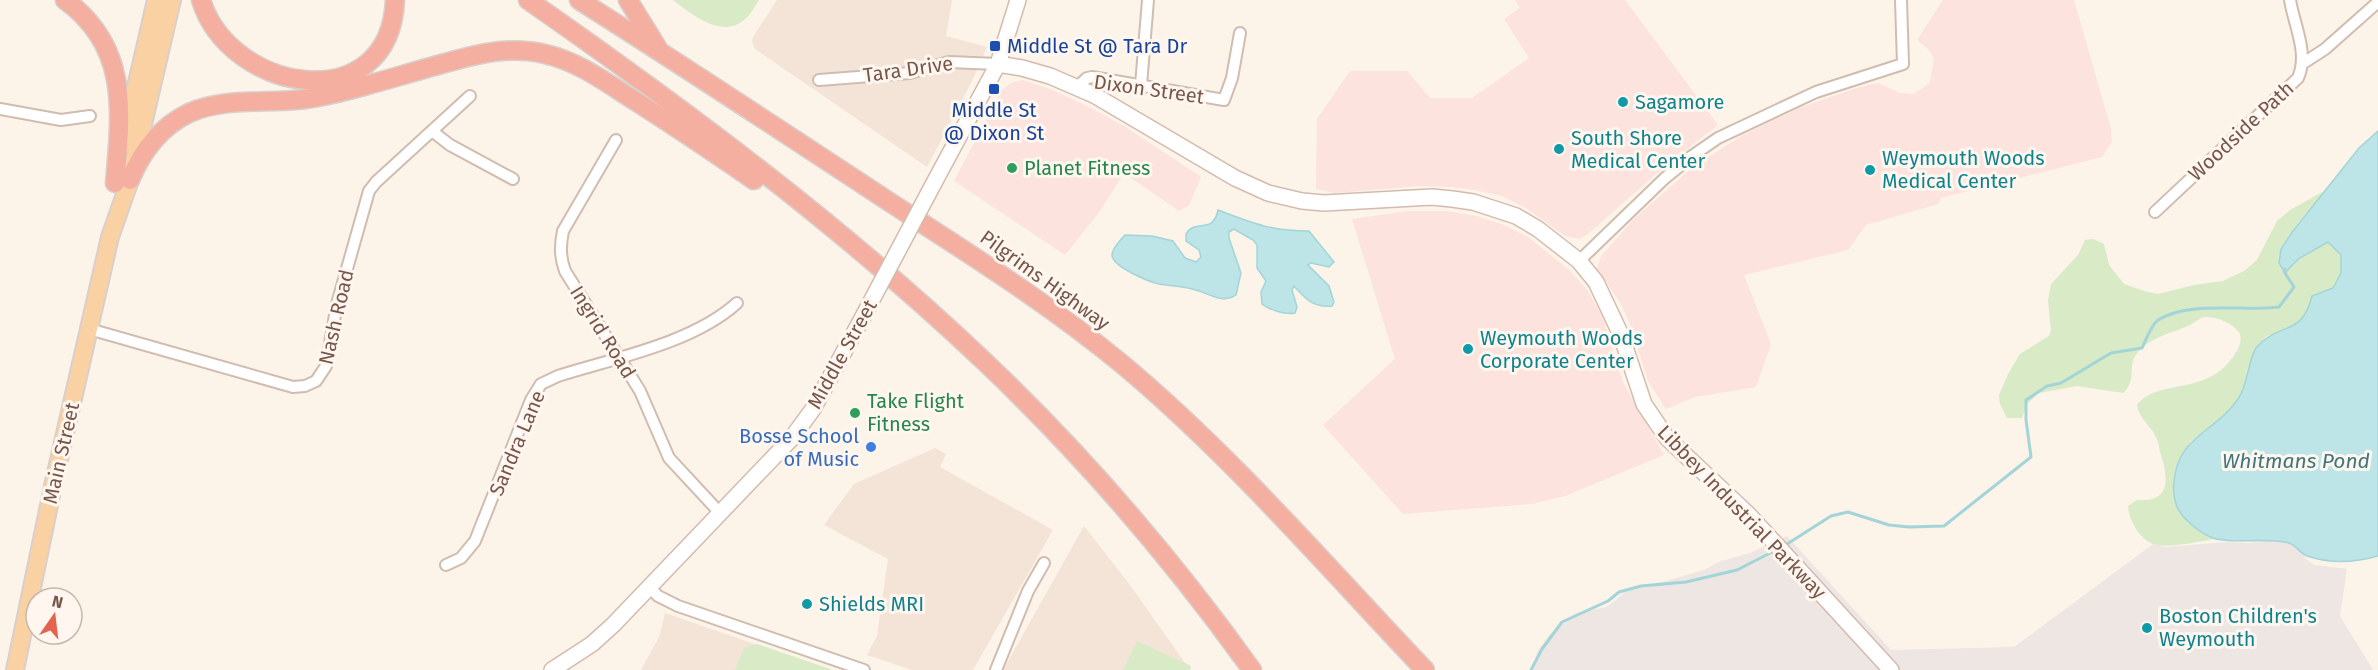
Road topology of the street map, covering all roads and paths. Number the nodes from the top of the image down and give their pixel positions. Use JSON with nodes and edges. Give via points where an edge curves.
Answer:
{"nodes":[{"id":1,"x":65,"y":0,"type":"edge"},
{"id":2,"x":156,"y":0,"type":"edge"},
{"id":3,"x":172,"y":0,"type":"edge"},
{"id":4,"x":201,"y":0,"type":"edge"},
{"id":5,"x":395,"y":0,"type":"edge"},
{"id":6,"x":528,"y":0,"type":"edge"},
{"id":7,"x":579,"y":0,"type":"edge"},
{"id":8,"x":628,"y":0,"type":"edge"},
{"id":9,"x":1018,"y":0,"type":"edge"},
{"id":10,"x":1148,"y":0,"type":"edge"},
{"id":11,"x":1901,"y":0,"type":"edge"},
{"id":12,"x":2290,"y":0,"type":"edge"},
{"id":13,"x":2378,"y":3,"type":"edge"},
{"id":14,"x":1240,"y":33,"type":"dead end"},
{"id":15,"x":659,"y":51,"type":"junction"},
{"id":16,"x":2302,"y":63,"type":"junction"},
{"id":17,"x":998,"y":64,"type":"junction"},
{"id":18,"x":819,"y":80,"type":"dead end"},
{"id":19,"x":1141,"y":85,"type":"junction"},
{"id":20,"x":1077,"y":87,"type":"junction"},
{"id":21,"x":470,"y":96,"type":"dead end"},
{"id":22,"x":0,"y":109,"type":"edge"},
{"id":23,"x":90,"y":117,"type":"dead end"},
{"id":24,"x":432,"y":131,"type":"junction"},
{"id":25,"x":616,"y":140,"type":"dead end"},
{"id":26,"x":513,"y":179,"type":"dead end"},
{"id":27,"x":122,"y":181,"type":"junction"},
{"id":28,"x":2155,"y":212,"type":"dead end"},
{"id":29,"x":866,"y":256,"type":"junction"},
{"id":30,"x":1579,"y":261,"type":"junction"},
{"id":31,"x":737,"y":303,"type":"dead end"},
{"id":32,"x":89,"y":329,"type":"junction"},
{"id":33,"x":618,"y":357,"type":"junction"},
{"id":34,"x":720,"y":514,"type":"junction"},
{"id":35,"x":1044,"y":563,"type":"dead end"},
{"id":36,"x":446,"y":565,"type":"dead end"},
{"id":37,"x":650,"y":588,"type":"junction"},
{"id":38,"x":15,"y":670,"type":"edge"},
{"id":39,"x":552,"y":670,"type":"edge"},
{"id":40,"x":864,"y":670,"type":"edge"},
{"id":41,"x":996,"y":670,"type":"edge"},
{"id":42,"x":1252,"y":670,"type":"edge"},
{"id":43,"x":1425,"y":670,"type":"edge"},
{"id":44,"x":1892,"y":670,"type":"edge"}],
"edges":[{"from":1,"to":27,"type":"highway","via":[[96,29],[114,66]]},
{"from":2,"to":27,"type":"main road","name":"Main Street"},
{"from":3,"to":27,"type":"main road","name":"Main Street"},
{"from":4,"to":5,"type":"highway","via":[[217,32],[245,58],[279,76],[314,82],[348,75],[369,61],[389,32]]},
{"from":6,"to":29,"type":"highway","via":[[717,138]]},
{"from":7,"to":15,"type":"highway","name":"Pilgrims Highway"},
{"from":8,"to":15,"type":"highway"},
{"from":9,"to":17,"type":"street","name":"Middle Street"},
{"from":10,"to":19,"type":"street"},
{"from":11,"to":30,"type":"street","via":[[1903,64],[1816,92],[1718,138],[1665,178]]},
{"from":12,"to":16,"type":"street"},
{"from":13,"to":16,"type":"street","name":"Woodside Path","via":[[2325,50]]},
{"from":14,"to":19,"type":"street","name":"Dixon Street","via":[[1224,100]]},
{"from":15,"to":43,"type":"highway","name":"Pilgrims Highway","via":[[1008,278],[1091,339],[1212,447]]},
{"from":16,"to":28,"type":"street","name":"Woodside Path","via":[[2294,83]]},
{"from":17,"to":18,"type":"street","name":"Tara Drive","via":[[949,62],[910,73]]},
{"from":17,"to":20,"type":"street","name":"Libbey Industrial Parkway"},
{"from":17,"to":34,"type":"street","name":"Middle Street","bridge":true,"via":[[822,393],[799,428]]},
{"from":19,"to":20,"type":"street","name":"Dixon Street","via":[[1092,77]]},
{"from":20,"to":30,"type":"street","name":"Libbey Industrial Parkway","via":[[1268,193],[1324,203],[1432,197],[1473,202],[1516,216]]},
{"from":21,"to":24,"type":"street","name":"Nash Road"},
{"from":22,"to":23,"type":"street","via":[[61,120]]},
{"from":24,"to":26,"type":"street"},
{"from":24,"to":32,"type":"street","name":"Nash Road","via":[[369,191],[338,304],[326,366],[320,378],[311,384],[287,385]]},
{"from":25,"to":33,"type":"street","name":"Ingrid Road","via":[[563,231],[560,254],[565,271]]},
{"from":27,"to":29,"type":"highway","via":[[158,134],[198,110],[318,97],[476,55],[526,51],[563,60],[600,78]]},
{"from":27,"to":32,"type":"main road","name":"Main Street"},
{"from":29,"to":42,"type":"highway","via":[[986,363],[1082,462],[1161,552]]},
{"from":30,"to":44,"type":"street","name":"Libbey Industrial Parkway","via":[[1610,308],[1636,384],[1655,421],[1682,454],[1732,499]]},
{"from":31,"to":33,"type":"street","name":"Sandra Lane","via":[[697,331]]},
{"from":32,"to":38,"type":"main road","name":"Main Street"},
{"from":33,"to":34,"type":"street","name":"Ingrid Road","via":[[640,392],[669,458]]},
{"from":33,"to":36,"type":"street","name":"Sandra Lane","via":[[551,378],[537,389],[475,541],[461,558]]},
{"from":34,"to":37,"type":"street","name":"Middle Street"},
{"from":35,"to":41,"type":"street","via":[[1028,591]]},
{"from":37,"to":39,"type":"street","name":"Middle Street","via":[[601,637]]},
{"from":37,"to":40,"type":"street","via":[[678,606]]}]}
